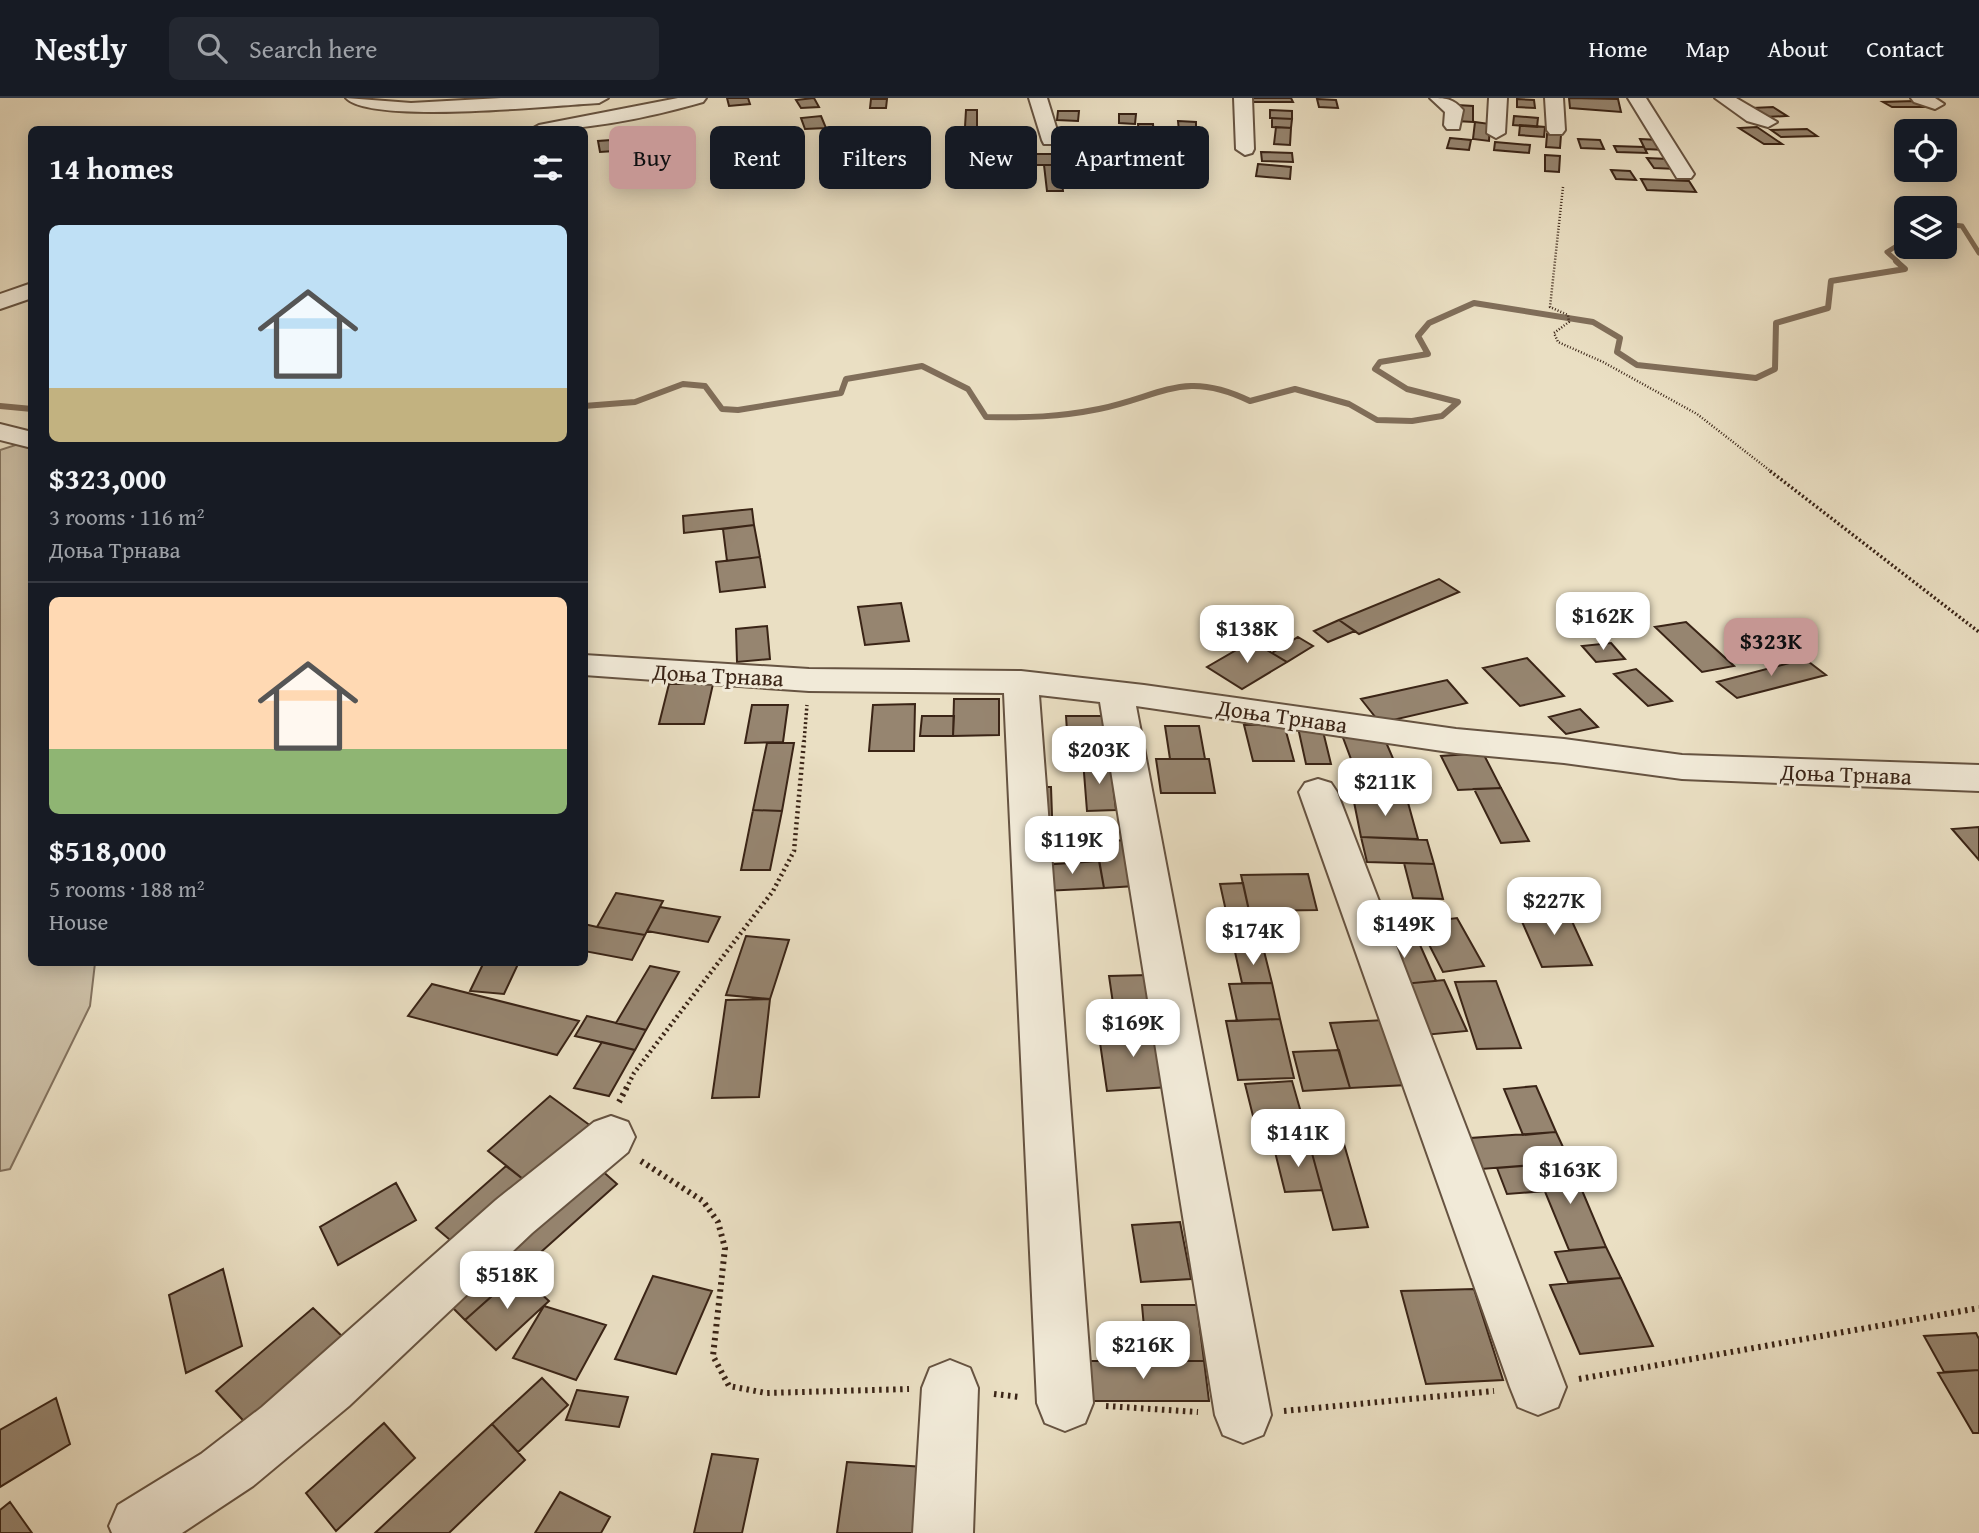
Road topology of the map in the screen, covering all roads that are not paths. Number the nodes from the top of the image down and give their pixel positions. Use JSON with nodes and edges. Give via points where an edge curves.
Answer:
{"nodes":[{"id":1,"x":355,"y":98,"type":"edge"},
{"id":2,"x":599,"y":98,"type":"edge"},
{"id":3,"x":697,"y":98,"type":"edge"},
{"id":4,"x":1038,"y":98,"type":"edge"},
{"id":5,"x":1243,"y":98,"type":"edge"},
{"id":6,"x":1440,"y":98,"type":"edge"},
{"id":7,"x":1498,"y":98,"type":"edge"},
{"id":8,"x":1554,"y":98,"type":"edge"},
{"id":9,"x":1637,"y":98,"type":"edge"},
{"id":10,"x":1724,"y":98,"type":"edge"},
{"id":11,"x":1768,"y":122,"type":"dead end"},
{"id":12,"x":1453,"y":125,"type":"dead end"},
{"id":13,"x":561,"y":126,"type":"edge"},
{"id":14,"x":1556,"y":130,"type":"dead end"},
{"id":15,"x":1496,"y":133,"type":"dead end"},
{"id":16,"x":1051,"y":140,"type":"dead end"},
{"id":17,"x":1245,"y":149,"type":"dead end"},
{"id":18,"x":1684,"y":174,"type":"dead end"},
{"id":19,"x":28,"y":292,"type":"edge"},
{"id":20,"x":0,"y":302,"type":"edge"},
{"id":21,"x":0,"y":432,"type":"edge"},
{"id":22,"x":28,"y":439,"type":"edge"},
{"id":23,"x":588,"y":666,"type":"edge"},
{"id":24,"x":1021,"y":682,"type":"junction"},
{"id":25,"x":1116,"y":693,"type":"junction"},
{"id":26,"x":1979,"y":778,"type":"edge"},
{"id":27,"x":1318,"y":792,"type":"dead end"},
{"id":28,"x":611,"y":1137,"type":"road end"},
{"id":29,"x":1538,"y":1387,"type":"road end"},
{"id":30,"x":950,"y":1388,"type":"road end"},
{"id":31,"x":1065,"y":1403,"type":"road end"},
{"id":32,"x":1243,"y":1415,"type":"road end"},
{"id":33,"x":138,"y":1526,"type":"dead end"},
{"id":34,"x":943,"y":1533,"type":"edge"}],
"edges":[{"from":1,"to":2,"type":"street","via":[[411,108]]},
{"from":3,"to":13,"type":"street"},
{"from":4,"to":16,"type":"street"},
{"from":5,"to":17,"type":"street"},
{"from":6,"to":12,"type":"street","via":[[1454,110]]},
{"from":7,"to":15,"type":"street"},
{"from":8,"to":14,"type":"street"},
{"from":9,"to":18,"type":"street"},
{"from":10,"to":11,"type":"street"},
{"from":19,"to":20,"type":"street"},
{"from":21,"to":22,"type":"street"},
{"from":23,"to":24,"type":"street","name":"Доња Трнава","via":[[809,680]]},
{"from":24,"to":25,"type":"street","name":"Доња Трнава"},
{"from":24,"to":31,"type":"street"},
{"from":25,"to":26,"type":"street","name":"Доња Трнава","via":[[1455,741],[1682,766]]},
{"from":25,"to":32,"type":"street"},
{"from":27,"to":29,"type":"street"},
{"from":28,"to":33,"type":"street","via":[[507,1222],[277,1431],[231,1467]]},
{"from":30,"to":34,"type":"street"}]}
